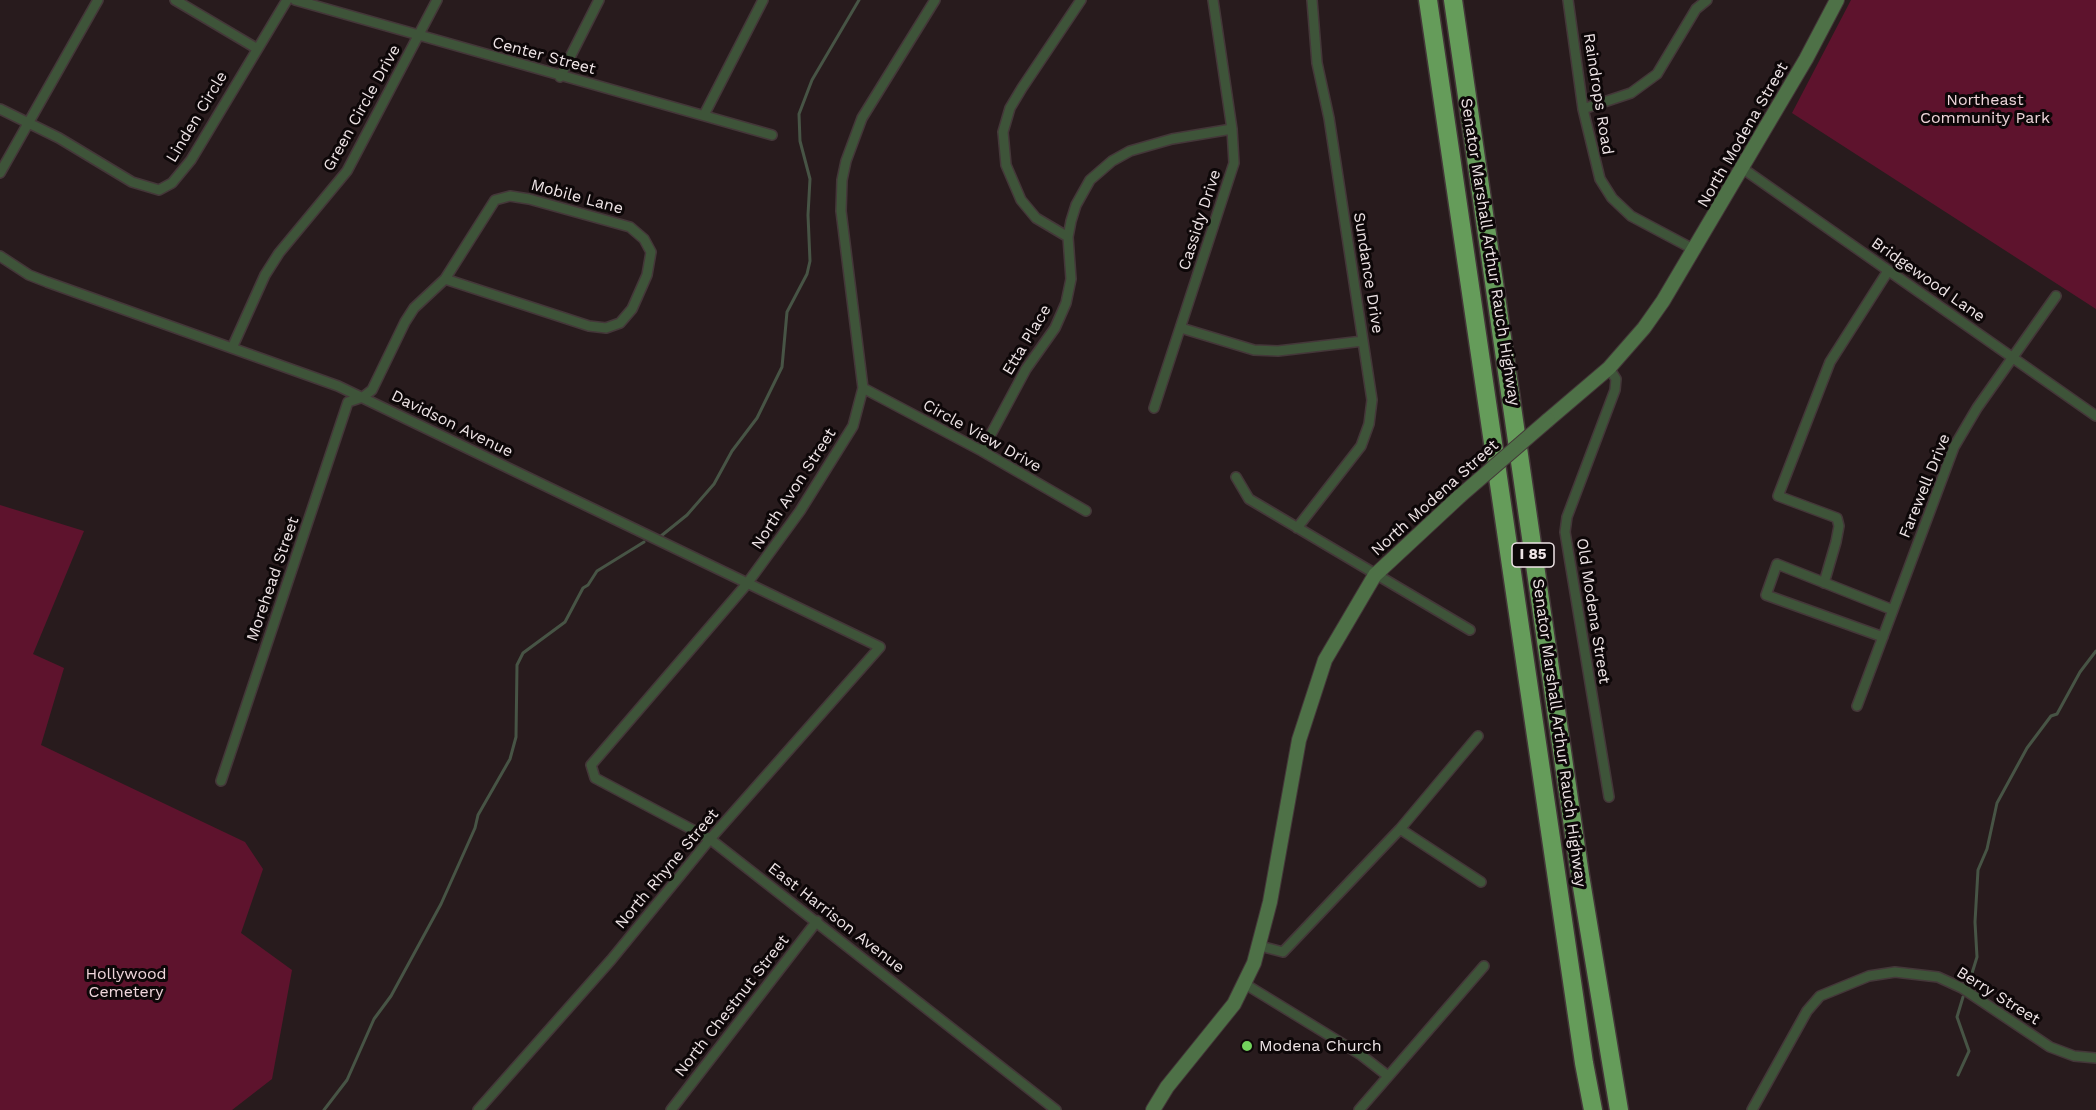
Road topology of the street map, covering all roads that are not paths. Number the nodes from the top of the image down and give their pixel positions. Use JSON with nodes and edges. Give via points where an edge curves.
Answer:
{"nodes":[{"id":1,"x":98,"y":0,"type":"edge"},
{"id":2,"x":175,"y":0,"type":"edge"},
{"id":3,"x":287,"y":0,"type":"edge"},
{"id":4,"x":296,"y":0,"type":"edge"},
{"id":5,"x":437,"y":0,"type":"edge"},
{"id":6,"x":599,"y":0,"type":"edge"},
{"id":7,"x":763,"y":0,"type":"edge"},
{"id":8,"x":935,"y":0,"type":"edge"},
{"id":9,"x":1081,"y":0,"type":"edge"},
{"id":10,"x":1213,"y":0,"type":"edge"},
{"id":11,"x":1312,"y":0,"type":"edge"},
{"id":12,"x":1428,"y":0,"type":"edge"},
{"id":13,"x":1453,"y":0,"type":"edge"},
{"id":14,"x":1568,"y":0,"type":"edge"},
{"id":15,"x":1707,"y":0,"type":"edge"},
{"id":16,"x":1837,"y":0,"type":"edge"},
{"id":17,"x":418,"y":37,"type":"junction"},
{"id":18,"x":256,"y":48,"type":"junction"},
{"id":19,"x":560,"y":77,"type":"junction"},
{"id":20,"x":0,"y":109,"type":"edge"},
{"id":21,"x":1583,"y":109,"type":"junction"},
{"id":22,"x":704,"y":115,"type":"junction"},
{"id":23,"x":26,"y":123,"type":"junction"},
{"id":24,"x":1232,"y":129,"type":"junction"},
{"id":25,"x":772,"y":135,"type":"dead end"},
{"id":26,"x":1742,"y":168,"type":"junction"},
{"id":27,"x":0,"y":173,"type":"edge"},
{"id":28,"x":1068,"y":237,"type":"junction"},
{"id":29,"x":1695,"y":250,"type":"junction"},
{"id":30,"x":0,"y":256,"type":"edge"},
{"id":31,"x":1888,"y":271,"type":"junction"},
{"id":32,"x":445,"y":279,"type":"junction"},
{"id":33,"x":2056,"y":296,"type":"dead end"},
{"id":34,"x":1181,"y":328,"type":"junction"},
{"id":35,"x":1364,"y":340,"type":"junction"},
{"id":36,"x":232,"y":348,"type":"junction"},
{"id":37,"x":2012,"y":358,"type":"junction"},
{"id":38,"x":1609,"y":368,"type":"junction"},
{"id":39,"x":863,"y":388,"type":"junction"},
{"id":40,"x":363,"y":397,"type":"junction"},
{"id":41,"x":1154,"y":408,"type":"dead end"},
{"id":42,"x":2096,"y":416,"type":"edge"},
{"id":43,"x":982,"y":451,"type":"junction"},
{"id":44,"x":1236,"y":477,"type":"dead end"},
{"id":45,"x":1086,"y":511,"type":"dead end"},
{"id":46,"x":1297,"y":528,"type":"junction"},
{"id":47,"x":1375,"y":574,"type":"junction"},
{"id":48,"x":1824,"y":583,"type":"junction"},
{"id":49,"x":746,"y":585,"type":"junction"},
{"id":50,"x":1893,"y":610,"type":"junction"},
{"id":51,"x":1470,"y":630,"type":"dead end"},
{"id":52,"x":1883,"y":637,"type":"junction"},
{"id":53,"x":880,"y":647,"type":"joint"},
{"id":54,"x":1857,"y":706,"type":"dead end"},
{"id":55,"x":1479,"y":736,"type":"dead end"},
{"id":56,"x":591,"y":765,"type":"joint"},
{"id":57,"x":221,"y":781,"type":"dead end"},
{"id":58,"x":1609,"y":797,"type":"dead end"},
{"id":59,"x":1400,"y":829,"type":"junction"},
{"id":60,"x":710,"y":838,"type":"junction"},
{"id":61,"x":1481,"y":882,"type":"dead end"},
{"id":62,"x":817,"y":921,"type":"junction"},
{"id":63,"x":1260,"y":946,"type":"junction"},
{"id":64,"x":1484,"y":966,"type":"dead end"},
{"id":65,"x":1245,"y":984,"type":"junction"},
{"id":66,"x":2096,"y":1058,"type":"edge"},
{"id":67,"x":1388,"y":1076,"type":"junction"},
{"id":68,"x":478,"y":1110,"type":"edge"},
{"id":69,"x":672,"y":1110,"type":"edge"},
{"id":70,"x":1056,"y":1110,"type":"edge"},
{"id":71,"x":1153,"y":1110,"type":"edge"},
{"id":72,"x":1359,"y":1110,"type":"edge"},
{"id":73,"x":1593,"y":1110,"type":"edge"},
{"id":74,"x":1618,"y":1110,"type":"edge"},
{"id":75,"x":1752,"y":1110,"type":"edge"}],
"edges":[{"from":1,"to":23,"type":"street"},
{"from":2,"to":18,"type":"street"},
{"from":3,"to":18,"type":"street","name":"Linden Circle"},
{"from":4,"to":17,"type":"street","name":"Center Street"},
{"from":5,"to":17,"type":"street","name":"Green Circle Drive"},
{"from":6,"to":19,"type":"street"},
{"from":7,"to":22,"type":"street"},
{"from":8,"to":39,"type":"street","name":"North Avon Street","via":[[862,118],[844,170],[841,211]]},
{"from":9,"to":28,"type":"street","via":[[1010,108],[1004,132],[1006,165],[1021,200],[1036,218]]},
{"from":10,"to":24,"type":"street","name":"Cassidy Drive"},
{"from":11,"to":35,"type":"street","name":"Sundance Drive","via":[[1317,63]]},
{"from":12,"to":73,"type":"highway","name":"Senator Marshall Arthur Rauch Highway","number":"I 85"},
{"from":13,"to":74,"type":"highway","name":"Senator Marshall Arthur Rauch Highway","number":"I 85","via":[[1578,864]]},
{"from":14,"to":21,"type":"street","name":"Raindrops Road"},
{"from":15,"to":21,"type":"street","via":[[1696,9],[1657,74],[1631,93]]},
{"from":16,"to":26,"type":"street","name":"North Modena Street"},
{"from":17,"to":19,"type":"street","name":"Center Street"},
{"from":17,"to":36,"type":"street","name":"Green Circle Drive","via":[[347,171],[295,232],[266,274]]},
{"from":18,"to":23,"type":"street","name":"Linden Circle","via":[[191,160],[172,183],[159,190],[132,182]]},
{"from":19,"to":22,"type":"street","name":"Center Street"},
{"from":20,"to":23,"type":"street"},
{"from":21,"to":29,"type":"street","name":"Raindrops Road","via":[[1594,164],[1612,198],[1640,222]]},
{"from":22,"to":25,"type":"street","name":"Center Street"},
{"from":23,"to":27,"type":"street"},
{"from":24,"to":28,"type":"street","name":"Etta Place","via":[[1154,144],[1112,161],[1090,180],[1076,205]]},
{"from":24,"to":34,"type":"street","name":"Cassidy Drive","via":[[1234,163]]},
{"from":26,"to":29,"type":"street","name":"North Modena Street"},
{"from":26,"to":31,"type":"street","name":"Bridgewood Lane"},
{"from":28,"to":43,"type":"street","name":"Etta Place","via":[[1071,279],[1066,303]]},
{"from":29,"to":38,"type":"street","name":"North Modena Street","via":[[1644,328]]},
{"from":30,"to":36,"type":"street","name":"Davidson Avenue","via":[[29,275]]},
{"from":31,"to":37,"type":"street","name":"Bridgewood Lane"},
{"from":31,"to":48,"type":"street","via":[[1830,362],[1778,496],[1837,518],[1838,534]]},
{"from":32,"to":32,"type":"street","name":"Mobile Lane","via":[[495,200],[510,196],[630,227],[644,239],[651,252],[647,275],[632,309],[620,323],[606,327],[589,326]]},
{"from":32,"to":40,"type":"street","name":"Mobile Lane","via":[[414,308],[372,390]]},
{"from":33,"to":37,"type":"street","name":"Farewell Drive"},
{"from":34,"to":35,"type":"street","via":[[1254,350],[1278,351]]},
{"from":34,"to":41,"type":"street","name":"Cassidy Drive"},
{"from":35,"to":46,"type":"street","name":"Sundance Drive","via":[[1372,400],[1369,424],[1361,446]]},
{"from":36,"to":40,"type":"street","name":"Davidson Avenue"},
{"from":37,"to":42,"type":"street","name":"Bridgewood Lane"},
{"from":37,"to":50,"type":"street","name":"Farewell Drive","via":[[1954,447]]},
{"from":38,"to":47,"type":"street","name":"North Modena Street","bridge":true},
{"from":38,"to":58,"type":"street","name":"Old Modena Street","via":[[1616,379],[1614,390],[1567,517],[1566,532]]},
{"from":39,"to":43,"type":"street","name":"Circle View Drive"},
{"from":39,"to":49,"type":"street","name":"North Avon Street","via":[[859,411],[846,440],[800,512]]},
{"from":40,"to":49,"type":"street","name":"Davidson Avenue"},
{"from":40,"to":57,"type":"street","name":"Morehead Street","via":[[348,402]]},
{"from":43,"to":45,"type":"street","name":"Circle View Drive"},
{"from":44,"to":46,"type":"street","via":[[1249,499]]},
{"from":46,"to":47,"type":"street"},
{"from":47,"to":51,"type":"street"},
{"from":47,"to":63,"type":"street","name":"North Modena Street","via":[[1325,660],[1309,703]]},
{"from":48,"to":50,"type":"street"},
{"from":48,"to":52,"type":"street","via":[[1777,564],[1766,595]]},
{"from":49,"to":53,"type":"street","name":"Davidson Avenue"},
{"from":49,"to":56,"type":"street","name":"North Avon Street"},
{"from":50,"to":52,"type":"street","name":"Farewell Drive"},
{"from":52,"to":54,"type":"street","name":"Farewell Drive"},
{"from":53,"to":60,"type":"street","name":"North Rhyne Street"},
{"from":55,"to":59,"type":"street"},
{"from":56,"to":60,"type":"street","name":"East Harrison Avenue","via":[[595,778]]},
{"from":59,"to":61,"type":"street"},
{"from":59,"to":63,"type":"street","via":[[1283,952]]},
{"from":60,"to":62,"type":"street","name":"East Harrison Avenue"},
{"from":60,"to":68,"type":"street","name":"North Rhyne Street","via":[[611,960]]},
{"from":62,"to":69,"type":"street","name":"North Chestnut Street"},
{"from":62,"to":70,"type":"street","name":"East Harrison Avenue"},
{"from":63,"to":65,"type":"street","name":"North Modena Street"},
{"from":64,"to":67,"type":"street"},
{"from":65,"to":67,"type":"street","via":[[1361,1055]]},
{"from":65,"to":71,"type":"street","name":"North Modena Street","via":[[1220,1024]]},
{"from":66,"to":75,"type":"street","name":"Berry Street","via":[[2074,1056],[2050,1047],[1962,988],[1938,977],[1881,974],[1844,984],[1820,996],[1807,1011]]},
{"from":67,"to":72,"type":"street"}]}
